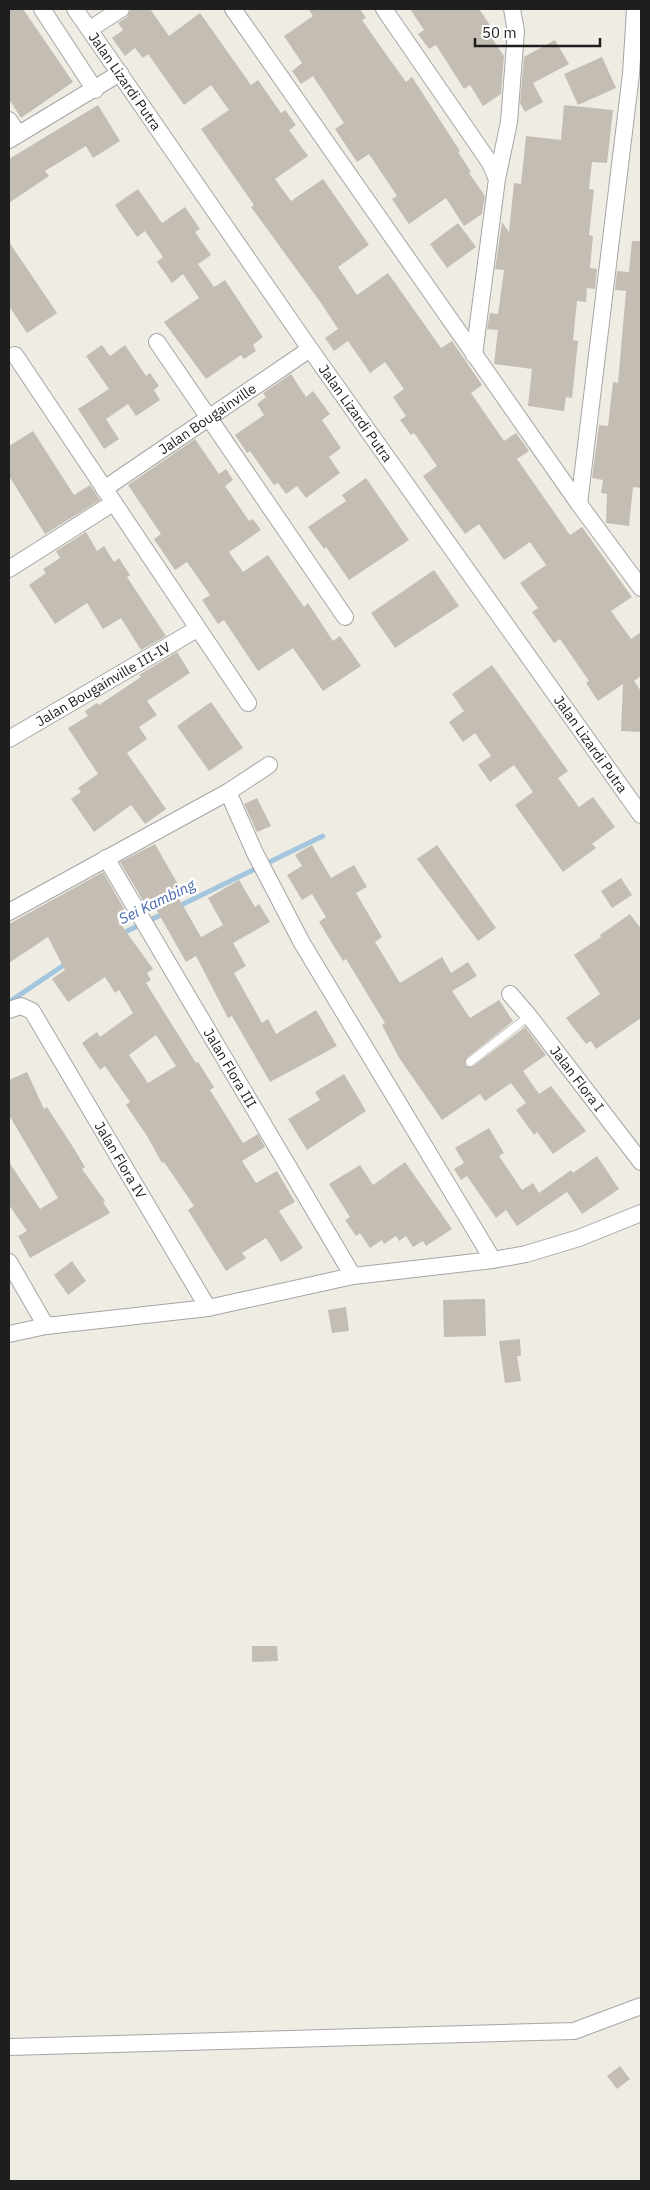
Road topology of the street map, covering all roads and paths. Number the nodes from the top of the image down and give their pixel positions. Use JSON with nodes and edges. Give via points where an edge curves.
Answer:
{"nodes":[{"id":1,"x":42,"y":9,"type":"edge"},
{"id":2,"x":75,"y":9,"type":"edge"},
{"id":3,"x":121,"y":9,"type":"edge"},
{"id":4,"x":233,"y":9,"type":"edge"},
{"id":5,"x":384,"y":9,"type":"edge"},
{"id":6,"x":512,"y":9,"type":"edge"},
{"id":7,"x":635,"y":9,"type":"edge"},
{"id":8,"x":90,"y":29,"type":"junction"},
{"id":9,"x":120,"y":74,"type":"junction"},
{"id":10,"x":95,"y":90,"type":"junction"},
{"id":11,"x":12,"y":131,"type":"edge"},
{"id":12,"x":497,"y":179,"type":"junction"},
{"id":13,"x":157,"y":342,"type":"dead end"},
{"id":14,"x":310,"y":348,"type":"junction"},
{"id":15,"x":474,"y":354,"type":"junction"},
{"id":16,"x":14,"y":355,"type":"dead end"},
{"id":17,"x":208,"y":417,"type":"junction"},
{"id":18,"x":104,"y":489,"type":"junction"},
{"id":19,"x":113,"y":503,"type":"junction"},
{"id":20,"x":579,"y":504,"type":"junction"},
{"id":21,"x":9,"y":568,"type":"edge"},
{"id":22,"x":641,"y":588,"type":"edge"},
{"id":23,"x":345,"y":616,"type":"dead end"},
{"id":24,"x":197,"y":629,"type":"junction"},
{"id":25,"x":248,"y":703,"type":"dead end"},
{"id":26,"x":9,"y":738,"type":"edge"},
{"id":27,"x":269,"y":765,"type":"dead end"},
{"id":28,"x":228,"y":792,"type":"junction"},
{"id":29,"x":641,"y":815,"type":"edge"},
{"id":30,"x":106,"y":858,"type":"junction"},
{"id":31,"x":10,"y":909,"type":"edge"},
{"id":32,"x":510,"y":994,"type":"dead end"},
{"id":33,"x":9,"y":1010,"type":"edge"},
{"id":34,"x":529,"y":1016,"type":"junction"},
{"id":35,"x":470,"y":1062,"type":"dead end"},
{"id":36,"x":641,"y":1162,"type":"edge"},
{"id":37,"x":641,"y":1213,"type":"edge"},
{"id":38,"x":493,"y":1260,"type":"junction"},
{"id":39,"x":9,"y":1262,"type":"edge"},
{"id":40,"x":353,"y":1276,"type":"junction"},
{"id":41,"x":208,"y":1308,"type":"junction"},
{"id":42,"x":46,"y":1326,"type":"junction"},
{"id":43,"x":9,"y":1334,"type":"edge"},
{"id":44,"x":641,"y":2006,"type":"edge"},
{"id":45,"x":9,"y":2047,"type":"edge"}],
"edges":[{"from":1,"to":10,"type":"street"},
{"from":2,"to":8,"type":"street","name":"Jalan Lizardi Putra"},
{"from":3,"to":8,"type":"street"},
{"from":4,"to":15,"type":"street"},
{"from":5,"to":12,"type":"street","via":[[490,163]]},
{"from":6,"to":12,"type":"street","via":[[516,31],[509,122]]},
{"from":7,"to":20,"type":"street","via":[[631,74]]},
{"from":8,"to":9,"type":"street","name":"Jalan Lizardi Putra"},
{"from":9,"to":10,"type":"street"},
{"from":9,"to":14,"type":"street","name":"Jalan Lizardi Putra"},
{"from":10,"to":11,"type":"street"},
{"from":12,"to":15,"type":"street"},
{"from":13,"to":17,"type":"street"},
{"from":14,"to":17,"type":"street","name":"Jalan Bougainville"},
{"from":14,"to":29,"type":"street","name":"Jalan Lizardi Putra"},
{"from":15,"to":20,"type":"street"},
{"from":16,"to":18,"type":"street"},
{"from":17,"to":18,"type":"street","name":"Jalan Bougainville"},
{"from":17,"to":23,"type":"street"},
{"from":18,"to":19,"type":"street"},
{"from":19,"to":21,"type":"street"},
{"from":19,"to":24,"type":"street"},
{"from":20,"to":22,"type":"street"},
{"from":24,"to":25,"type":"street"},
{"from":24,"to":26,"type":"street","name":"Jalan Bougainville III-IV"},
{"from":27,"to":28,"type":"street"},
{"from":28,"to":30,"type":"street"},
{"from":28,"to":38,"type":"street","via":[[255,853],[302,943]]},
{"from":30,"to":31,"type":"street"},
{"from":30,"to":40,"type":"street","name":"Jalan Flora III"},
{"from":32,"to":34,"type":"street","name":"Jalan Flora I"},
{"from":33,"to":41,"type":"street","name":"Jalan Flora IV","via":[[21,1006],[32,1011]]},
{"from":34,"to":35,"type":"lane"},
{"from":34,"to":36,"type":"street","name":"Jalan Flora I"},
{"from":37,"to":38,"type":"street","via":[[579,1238]]},
{"from":38,"to":40,"type":"street"},
{"from":39,"to":42,"type":"street"},
{"from":40,"to":41,"type":"street"},
{"from":41,"to":42,"type":"street"},
{"from":42,"to":43,"type":"street"},
{"from":44,"to":45,"type":"street","via":[[574,2031]]}]}
